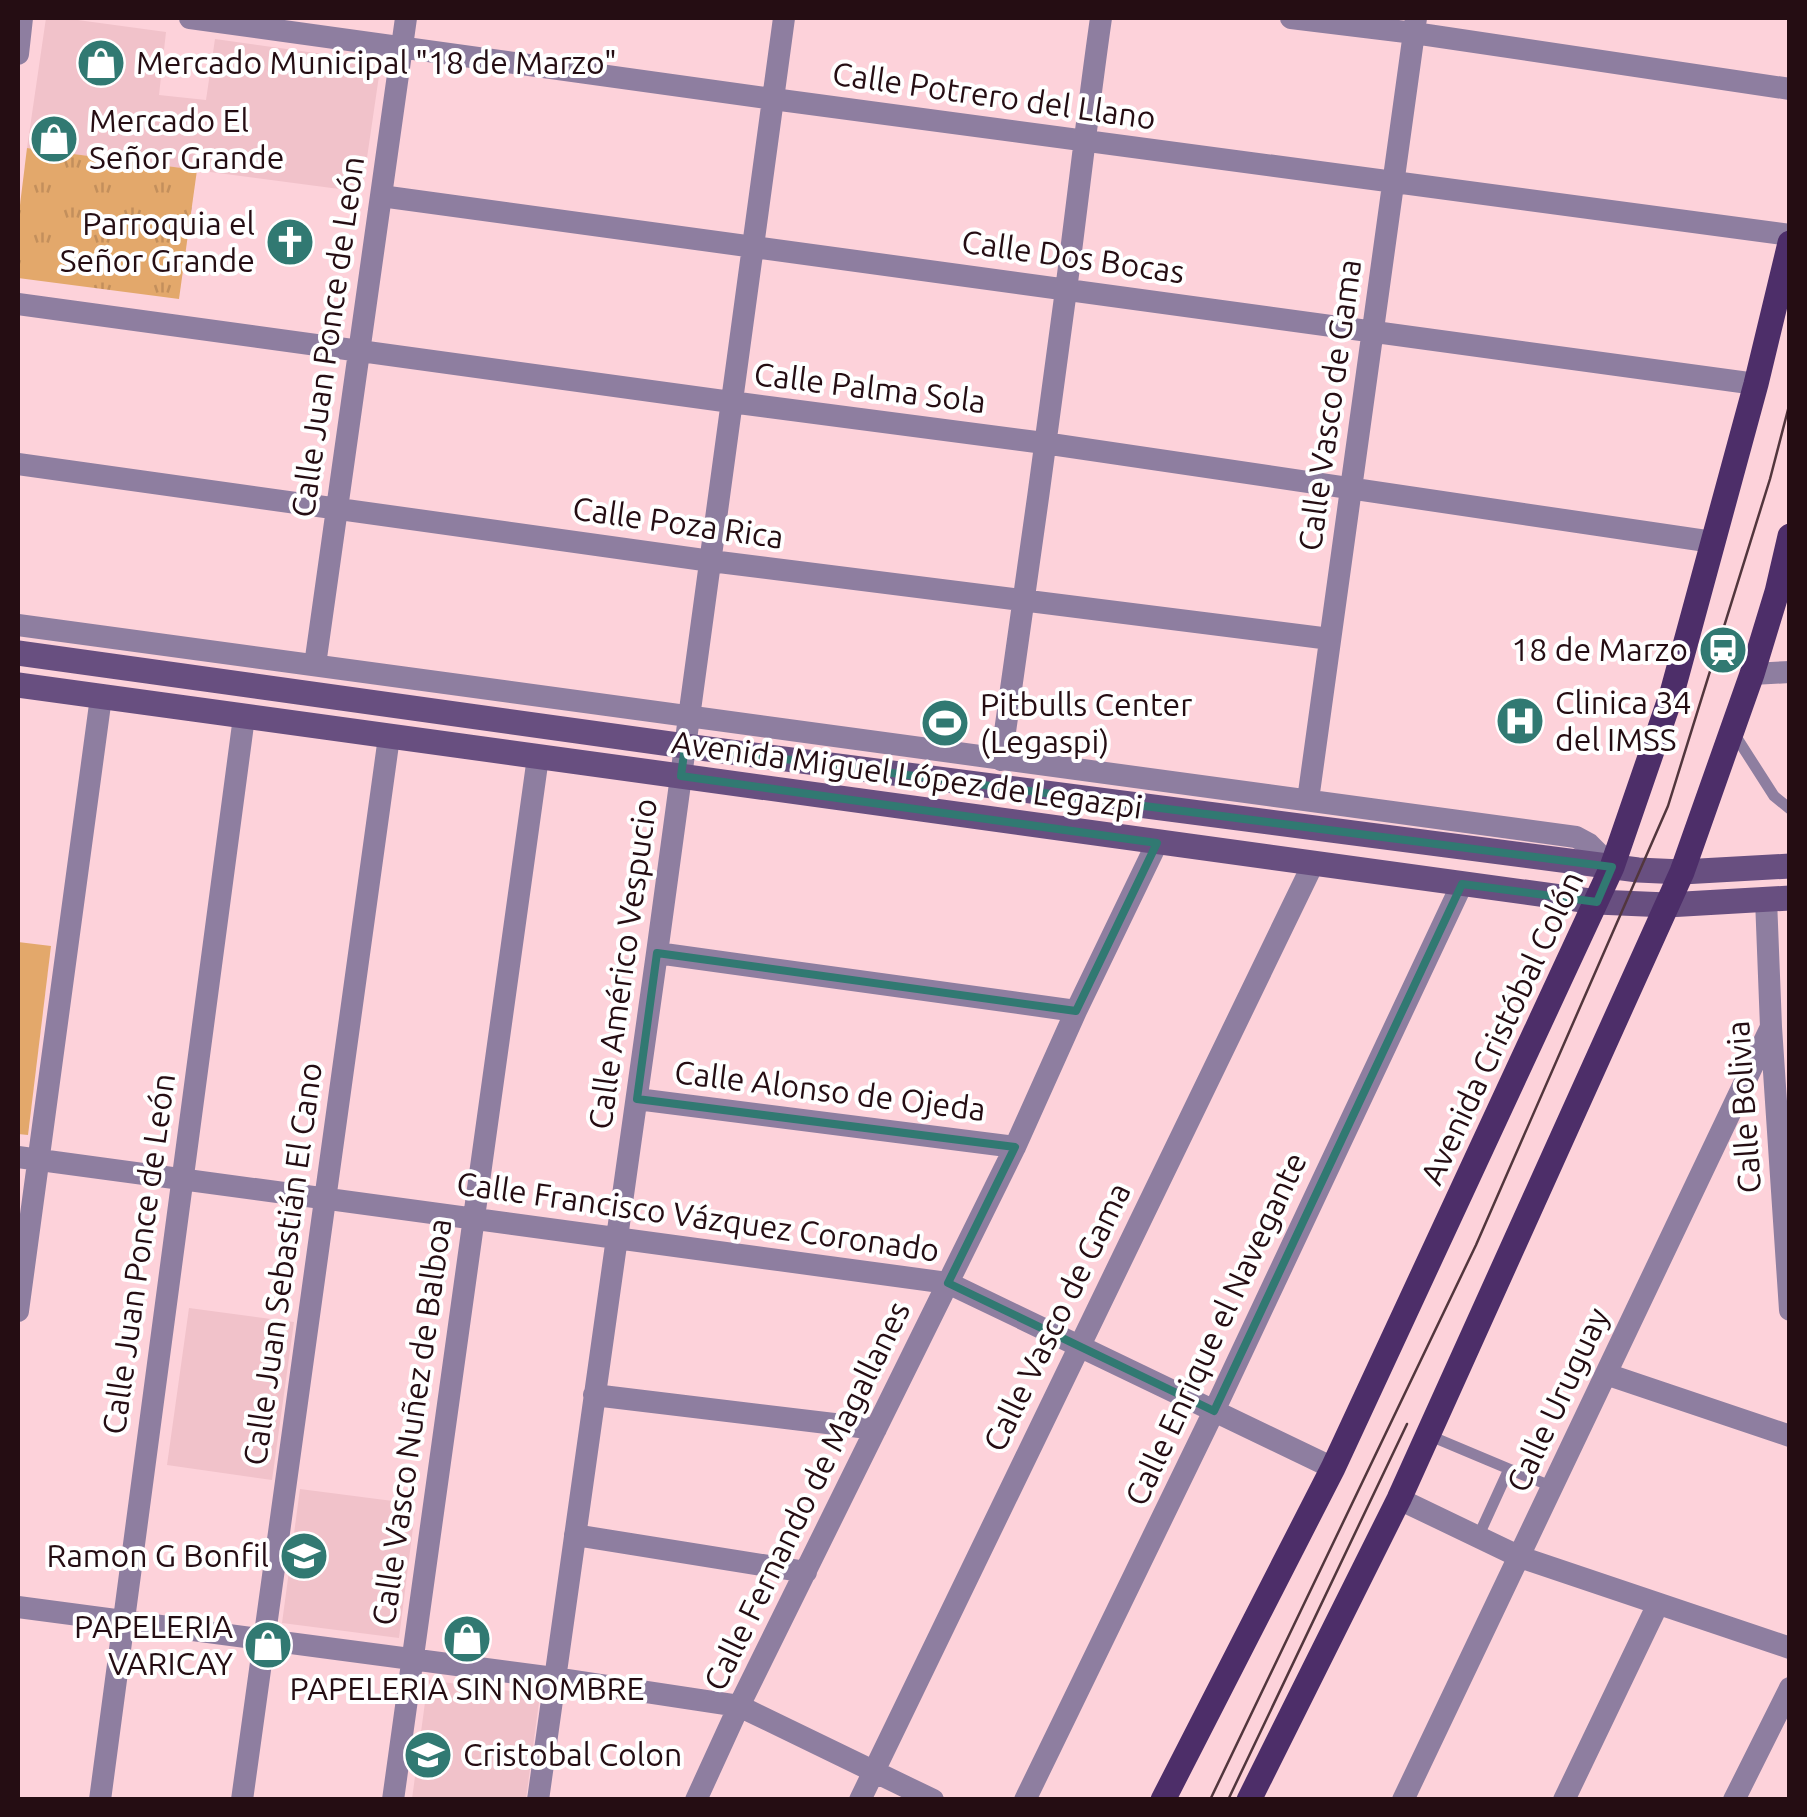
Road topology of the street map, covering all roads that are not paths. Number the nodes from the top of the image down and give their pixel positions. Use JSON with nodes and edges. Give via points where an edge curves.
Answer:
{"nodes":[{"id":1,"x":22,"y":18,"type":"edge"},
{"id":2,"x":190,"y":18,"type":"edge"},
{"id":3,"x":406,"y":18,"type":"edge"},
{"id":4,"x":784,"y":18,"type":"edge"},
{"id":5,"x":1101,"y":18,"type":"edge"},
{"id":6,"x":1291,"y":18,"type":"edge"},
{"id":7,"x":1414,"y":25,"type":"edge"},
{"id":8,"x":402,"y":48,"type":"junction"},
{"id":9,"x":18,"y":54,"type":"edge"},
{"id":10,"x":1790,"y":89,"type":"edge"},
{"id":11,"x":772,"y":99,"type":"junction"},
{"id":12,"x":1083,"y":140,"type":"junction"},
{"id":13,"x":1393,"y":182,"type":"junction"},
{"id":14,"x":381,"y":196,"type":"junction"},
{"id":15,"x":1790,"y":239,"type":"edge"},
{"id":16,"x":752,"y":246,"type":"junction"},
{"id":17,"x":1066,"y":288,"type":"junction"},
{"id":18,"x":18,"y":304,"type":"edge"},
{"id":19,"x":1373,"y":331,"type":"junction"},
{"id":20,"x":359,"y":351,"type":"junction"},
{"id":21,"x":1756,"y":384,"type":"junction"},
{"id":22,"x":731,"y":402,"type":"junction"},
{"id":23,"x":1044,"y":442,"type":"junction"},
{"id":24,"x":18,"y":464,"type":"edge"},
{"id":25,"x":1352,"y":487,"type":"junction"},
{"id":26,"x":337,"y":508,"type":"junction"},
{"id":27,"x":1790,"y":536,"type":"edge"},
{"id":28,"x":1712,"y":542,"type":"junction"},
{"id":29,"x":711,"y":561,"type":"junction"},
{"id":30,"x":1025,"y":600,"type":"junction"},
{"id":31,"x":18,"y":626,"type":"edge"},
{"id":32,"x":1330,"y":639,"type":"junction"},
{"id":33,"x":18,"y":653,"type":"edge"},
{"id":34,"x":316,"y":665,"type":"junction"},
{"id":35,"x":1790,"y":672,"type":"edge"},
{"id":36,"x":1752,"y":674,"type":"junction"},
{"id":37,"x":18,"y":686,"type":"edge"},
{"id":38,"x":101,"y":697,"type":"junction"},
{"id":39,"x":244,"y":717,"type":"junction"},
{"id":40,"x":690,"y":718,"type":"junction"},
{"id":41,"x":1732,"y":730,"type":"junction"},
{"id":42,"x":389,"y":737,"type":"junction"},
{"id":43,"x":686,"y":746,"type":"junction"},
{"id":44,"x":538,"y":757,"type":"junction"},
{"id":45,"x":1001,"y":760,"type":"junction"},
{"id":46,"x":682,"y":776,"type":"junction"},
{"id":47,"x":1308,"y":800,"type":"junction"},
{"id":48,"x":1790,"y":808,"type":"edge"},
{"id":49,"x":1157,"y":843,"type":"junction"},
{"id":50,"x":1783,"y":863,"type":"edge"},
{"id":51,"x":1313,"y":864,"type":"junction"},
{"id":52,"x":1612,"y":866,"type":"junction"},
{"id":53,"x":1682,"y":872,"type":"junction"},
{"id":54,"x":1462,"y":884,"type":"junction"},
{"id":55,"x":1778,"y":898,"type":"edge"},
{"id":56,"x":1598,"y":902,"type":"junction"},
{"id":57,"x":1667,"y":905,"type":"junction"},
{"id":58,"x":657,"y":953,"type":"junction"},
{"id":59,"x":1076,"y":1011,"type":"junction"},
{"id":60,"x":1771,"y":1027,"type":"junction"},
{"id":61,"x":637,"y":1099,"type":"junction"},
{"id":62,"x":1015,"y":1147,"type":"junction"},
{"id":63,"x":28,"y":1159,"type":"edge"},
{"id":64,"x":182,"y":1180,"type":"junction"},
{"id":65,"x":325,"y":1199,"type":"junction"},
{"id":66,"x":474,"y":1219,"type":"junction"},
{"id":67,"x":617,"y":1238,"type":"junction"},
{"id":68,"x":948,"y":1283,"type":"junction"},
{"id":69,"x":1790,"y":1310,"type":"edge"},
{"id":70,"x":18,"y":1311,"type":"edge"},
{"id":71,"x":1079,"y":1346,"type":"junction"},
{"id":72,"x":1606,"y":1374,"type":"junction"},
{"id":73,"x":594,"y":1394,"type":"junction"},
{"id":74,"x":1214,"y":1410,"type":"junction"},
{"id":75,"x":876,"y":1429,"type":"junction"},
{"id":76,"x":1428,"y":1435,"type":"junction"},
{"id":77,"x":1790,"y":1436,"type":"edge"},
{"id":78,"x":1333,"y":1468,"type":"junction"},
{"id":79,"x":1509,"y":1469,"type":"junction"},
{"id":80,"x":1553,"y":1487,"type":"junction"},
{"id":81,"x":1399,"y":1499,"type":"junction"},
{"id":82,"x":575,"y":1536,"type":"junction"},
{"id":83,"x":1478,"y":1537,"type":"junction"},
{"id":84,"x":1520,"y":1558,"type":"junction"},
{"id":85,"x":806,"y":1572,"type":"junction"},
{"id":86,"x":1658,"y":1604,"type":"junction"},
{"id":87,"x":18,"y":1607,"type":"edge"},
{"id":88,"x":124,"y":1621,"type":"junction"},
{"id":89,"x":264,"y":1640,"type":"junction"},
{"id":90,"x":1790,"y":1648,"type":"edge"},
{"id":91,"x":412,"y":1660,"type":"junction"},
{"id":92,"x":554,"y":1678,"type":"junction"},
{"id":93,"x":1790,"y":1688,"type":"edge"},
{"id":94,"x":739,"y":1706,"type":"junction"},
{"id":95,"x":874,"y":1771,"type":"junction"},
{"id":96,"x":100,"y":1800,"type":"edge"},
{"id":97,"x":242,"y":1800,"type":"edge"},
{"id":98,"x":392,"y":1800,"type":"edge"},
{"id":99,"x":538,"y":1800,"type":"edge"},
{"id":100,"x":696,"y":1800,"type":"edge"},
{"id":101,"x":860,"y":1800,"type":"edge"},
{"id":102,"x":933,"y":1800,"type":"edge"},
{"id":103,"x":1025,"y":1800,"type":"edge"},
{"id":104,"x":1164,"y":1800,"type":"edge"},
{"id":105,"x":1249,"y":1800,"type":"edge"},
{"id":106,"x":1404,"y":1800,"type":"edge"},
{"id":107,"x":1564,"y":1800,"type":"edge"},
{"id":108,"x":1734,"y":1800,"type":"edge"}],
"edges":[{"from":1,"to":9,"type":"street"},
{"from":2,"to":8,"type":"street","name":"Calle Potrero del Llano"},
{"from":3,"to":8,"type":"street","name":"Calle Juan Ponce de León"},
{"from":4,"to":11,"type":"street","name":"Calle Américo Vespucio"},
{"from":5,"to":12,"type":"street"},
{"from":6,"to":7,"type":"street"},
{"from":7,"to":10,"type":"street"},
{"from":7,"to":13,"type":"street","name":"Calle Vasco de Gama"},
{"from":8,"to":11,"type":"street","name":"Calle Potrero del Llano"},
{"from":8,"to":14,"type":"street","name":"Calle Juan Ponce de León"},
{"from":11,"to":12,"type":"street","name":"Calle Potrero del Llano"},
{"from":11,"to":16,"type":"street","name":"Calle Américo Vespucio"},
{"from":12,"to":13,"type":"street","name":"Calle Potrero del Llano"},
{"from":12,"to":17,"type":"street"},
{"from":13,"to":15,"type":"street","name":"Calle Potrero del Llano"},
{"from":13,"to":19,"type":"street","name":"Calle Vasco de Gama"},
{"from":14,"to":16,"type":"street","name":"Calle Dos Bocas"},
{"from":14,"to":20,"type":"street","name":"Calle Juan Ponce de León"},
{"from":15,"to":21,"type":"main road","name":"Avenida Cristóbal Colón"},
{"from":16,"to":17,"type":"street","name":"Calle Dos Bocas"},
{"from":16,"to":22,"type":"street","name":"Calle Américo Vespucio"},
{"from":17,"to":19,"type":"street","name":"Calle Dos Bocas"},
{"from":17,"to":23,"type":"street"},
{"from":18,"to":20,"type":"street","name":"Calle Palma Sola"},
{"from":19,"to":21,"type":"street","name":"Calle Dos Bocas"},
{"from":19,"to":25,"type":"street","name":"Calle Vasco de Gama"},
{"from":20,"to":22,"type":"street","name":"Calle Palma Sola"},
{"from":20,"to":26,"type":"street","name":"Calle Juan Ponce de León"},
{"from":21,"to":28,"type":"main road","name":"Avenida Cristóbal Colón"},
{"from":22,"to":23,"type":"street","name":"Calle Palma Sola"},
{"from":22,"to":29,"type":"street","name":"Calle Américo Vespucio"},
{"from":23,"to":25,"type":"street","name":"Calle Palma Sola"},
{"from":23,"to":30,"type":"street"},
{"from":24,"to":26,"type":"street","name":"Calle Poza Rica"},
{"from":25,"to":28,"type":"street","name":"Calle Palma Sola"},
{"from":25,"to":32,"type":"street","name":"Calle Vasco de Gama"},
{"from":26,"to":29,"type":"street","name":"Calle Poza Rica"},
{"from":26,"to":34,"type":"street","name":"Calle Juan Ponce de León"},
{"from":27,"to":36,"type":"main road"},
{"from":28,"to":52,"type":"main road","name":"Avenida Cristóbal Colón","via":[[1672,693]]},
{"from":29,"to":30,"type":"street","name":"Calle Poza Rica"},
{"from":29,"to":40,"type":"street","name":"Calle Américo Vespucio"},
{"from":30,"to":32,"type":"street","name":"Calle Poza Rica"},
{"from":30,"to":45,"type":"street"},
{"from":31,"to":34,"type":"street","name":"Avenida Miguel López de Legazpi"},
{"from":32,"to":47,"type":"street","name":"Calle Vasco de Gama"},
{"from":33,"to":43,"type":"main road","name":"Avenida Miguel López de Legazpi"},
{"from":34,"to":40,"type":"street","name":"Avenida Miguel López de Legazpi"},
{"from":35,"to":36,"type":"street"},
{"from":36,"to":41,"type":"main road"},
{"from":37,"to":38,"type":"main road","name":"Avenida Miguel López de Legazpi"},
{"from":38,"to":39,"type":"main road","name":"Avenida Miguel López de Legazpi"},
{"from":38,"to":63,"type":"street"},
{"from":39,"to":42,"type":"main road","name":"Avenida Miguel López de Legazpi"},
{"from":39,"to":64,"type":"street","name":"Calle Juan Ponce de León"},
{"from":40,"to":43,"type":"street","name":"Calle Américo Vespucio"},
{"from":40,"to":45,"type":"street","name":"Avenida Miguel López de Legazpi"},
{"from":41,"to":48,"type":"lane","via":[[1774,796]]},
{"from":41,"to":53,"type":"main road"},
{"from":42,"to":44,"type":"main road","name":"Avenida Miguel López de Legazpi"},
{"from":42,"to":65,"type":"street","name":"Calle Juan Sebastián El Cano"},
{"from":43,"to":46,"type":"street","name":"Calle Américo Vespucio"},
{"from":43,"to":52,"type":"main road","name":"Avenida Miguel López de Legazpi"},
{"from":44,"to":46,"type":"main road","name":"Avenida Miguel López de Legazpi"},
{"from":44,"to":66,"type":"street","name":"Calle Vasco Nuñez de Balboa"},
{"from":45,"to":47,"type":"street","name":"Avenida Miguel López de Legazpi"},
{"from":46,"to":49,"type":"main road","name":"Avenida Miguel López de Legazpi"},
{"from":46,"to":58,"type":"street","name":"Calle Américo Vespucio"},
{"from":47,"to":52,"type":"street","name":"Avenida Miguel López de Legazpi","via":[[1576,837]]},
{"from":49,"to":51,"type":"main road","name":"Avenida Miguel López de Legazpi"},
{"from":49,"to":59,"type":"street","name":"Calle Fernando de Magallanes"},
{"from":50,"to":53,"type":"main road","name":"Avenida Miguel López de Legazpi"},
{"from":51,"to":54,"type":"main road","name":"Avenida Miguel López de Legazpi"},
{"from":51,"to":71,"type":"street","name":"Calle Vasco de Gama"},
{"from":52,"to":53,"type":"main road","name":"Avenida Miguel López de Legazpi"},
{"from":52,"to":56,"type":"main road","name":"Avenida Cristóbal Colón"},
{"from":53,"to":57,"type":"main road"},
{"from":54,"to":56,"type":"main road","name":"Avenida Miguel López de Legazpi"},
{"from":54,"to":74,"type":"street","name":"Calle Enrique el Navegante"},
{"from":55,"to":57,"type":"main road","name":"Avenida Miguel López de Legazpi"},
{"from":55,"to":60,"type":"street","name":"Calle Bolivia"},
{"from":56,"to":57,"type":"main road","name":"Avenida Miguel López de Legazpi"},
{"from":56,"to":78,"type":"main road","name":"Avenida Cristóbal Colón"},
{"from":57,"to":76,"type":"main road"},
{"from":58,"to":59,"type":"street"},
{"from":58,"to":61,"type":"street","name":"Calle Américo Vespucio"},
{"from":59,"to":62,"type":"street","name":"Calle Fernando de Magallanes"},
{"from":60,"to":69,"type":"street","name":"Calle Bolivia"},
{"from":60,"to":72,"type":"street","name":"Calle Uruguay"},
{"from":61,"to":62,"type":"street","name":"Calle Alonso de Ojeda"},
{"from":61,"to":67,"type":"street","name":"Calle Américo Vespucio"},
{"from":62,"to":68,"type":"street","name":"Calle Fernando de Magallanes"},
{"from":63,"to":64,"type":"street","name":"Calle Francisco Vázquez Coronado"},
{"from":63,"to":70,"type":"street"},
{"from":64,"to":65,"type":"street","name":"Calle Francisco Vázquez Coronado"},
{"from":64,"to":88,"type":"street","name":"Calle Juan Ponce de León"},
{"from":65,"to":66,"type":"street","name":"Calle Francisco Vázquez Coronado"},
{"from":65,"to":89,"type":"street","name":"Calle Juan Sebastián El Cano"},
{"from":66,"to":67,"type":"street","name":"Calle Francisco Vázquez Coronado"},
{"from":66,"to":91,"type":"street","name":"Calle Vasco Nuñez de Balboa"},
{"from":67,"to":68,"type":"street","name":"Calle Francisco Vázquez Coronado"},
{"from":67,"to":73,"type":"street","name":"Calle Américo Vespucio"},
{"from":68,"to":71,"type":"street","name":"Calle Francisco Vázquez Coronado"},
{"from":68,"to":75,"type":"street","name":"Calle Fernando de Magallanes"},
{"from":71,"to":74,"type":"street","name":"Calle Francisco Vázquez Coronado"},
{"from":71,"to":95,"type":"street","name":"Calle Vasco de Gama"},
{"from":72,"to":77,"type":"street"},
{"from":72,"to":80,"type":"street","name":"Calle Uruguay"},
{"from":73,"to":75,"type":"street"},
{"from":73,"to":82,"type":"street","name":"Calle Américo Vespucio"},
{"from":74,"to":78,"type":"street","name":"Calle Francisco Vázquez Coronado"},
{"from":74,"to":103,"type":"street","name":"Calle Enrique el Navegante"},
{"from":75,"to":85,"type":"street","name":"Calle Fernando de Magallanes"},
{"from":76,"to":79,"type":"lane"},
{"from":76,"to":81,"type":"main road"},
{"from":78,"to":104,"type":"main road","name":"Avenida Cristóbal Colón"},
{"from":79,"to":80,"type":"lane"},
{"from":79,"to":83,"type":"lane"},
{"from":80,"to":84,"type":"street","name":"Calle Uruguay"},
{"from":81,"to":83,"type":"street"},
{"from":81,"to":105,"type":"main road"},
{"from":82,"to":85,"type":"street"},
{"from":82,"to":92,"type":"street","name":"Calle Américo Vespucio"},
{"from":83,"to":84,"type":"street"},
{"from":84,"to":86,"type":"street"},
{"from":84,"to":106,"type":"street","name":"Calle Uruguay"},
{"from":85,"to":94,"type":"street","name":"Calle Fernando de Magallanes"},
{"from":86,"to":90,"type":"street"},
{"from":86,"to":107,"type":"street"},
{"from":87,"to":88,"type":"street"},
{"from":88,"to":89,"type":"street"},
{"from":88,"to":96,"type":"street","name":"Calle Juan Ponce de León"},
{"from":89,"to":91,"type":"street"},
{"from":89,"to":97,"type":"street","name":"Calle Juan Sebastián El Cano"},
{"from":91,"to":92,"type":"street"},
{"from":91,"to":98,"type":"street","name":"Calle Vasco Nuñez de Balboa"},
{"from":92,"to":94,"type":"street"},
{"from":92,"to":99,"type":"street","name":"Calle Américo Vespucio"},
{"from":93,"to":108,"type":"street"},
{"from":94,"to":95,"type":"street"},
{"from":94,"to":100,"type":"street","name":"Calle Fernando de Magallanes"},
{"from":95,"to":101,"type":"street","name":"Calle Vasco de Gama"},
{"from":95,"to":102,"type":"street"}]}
